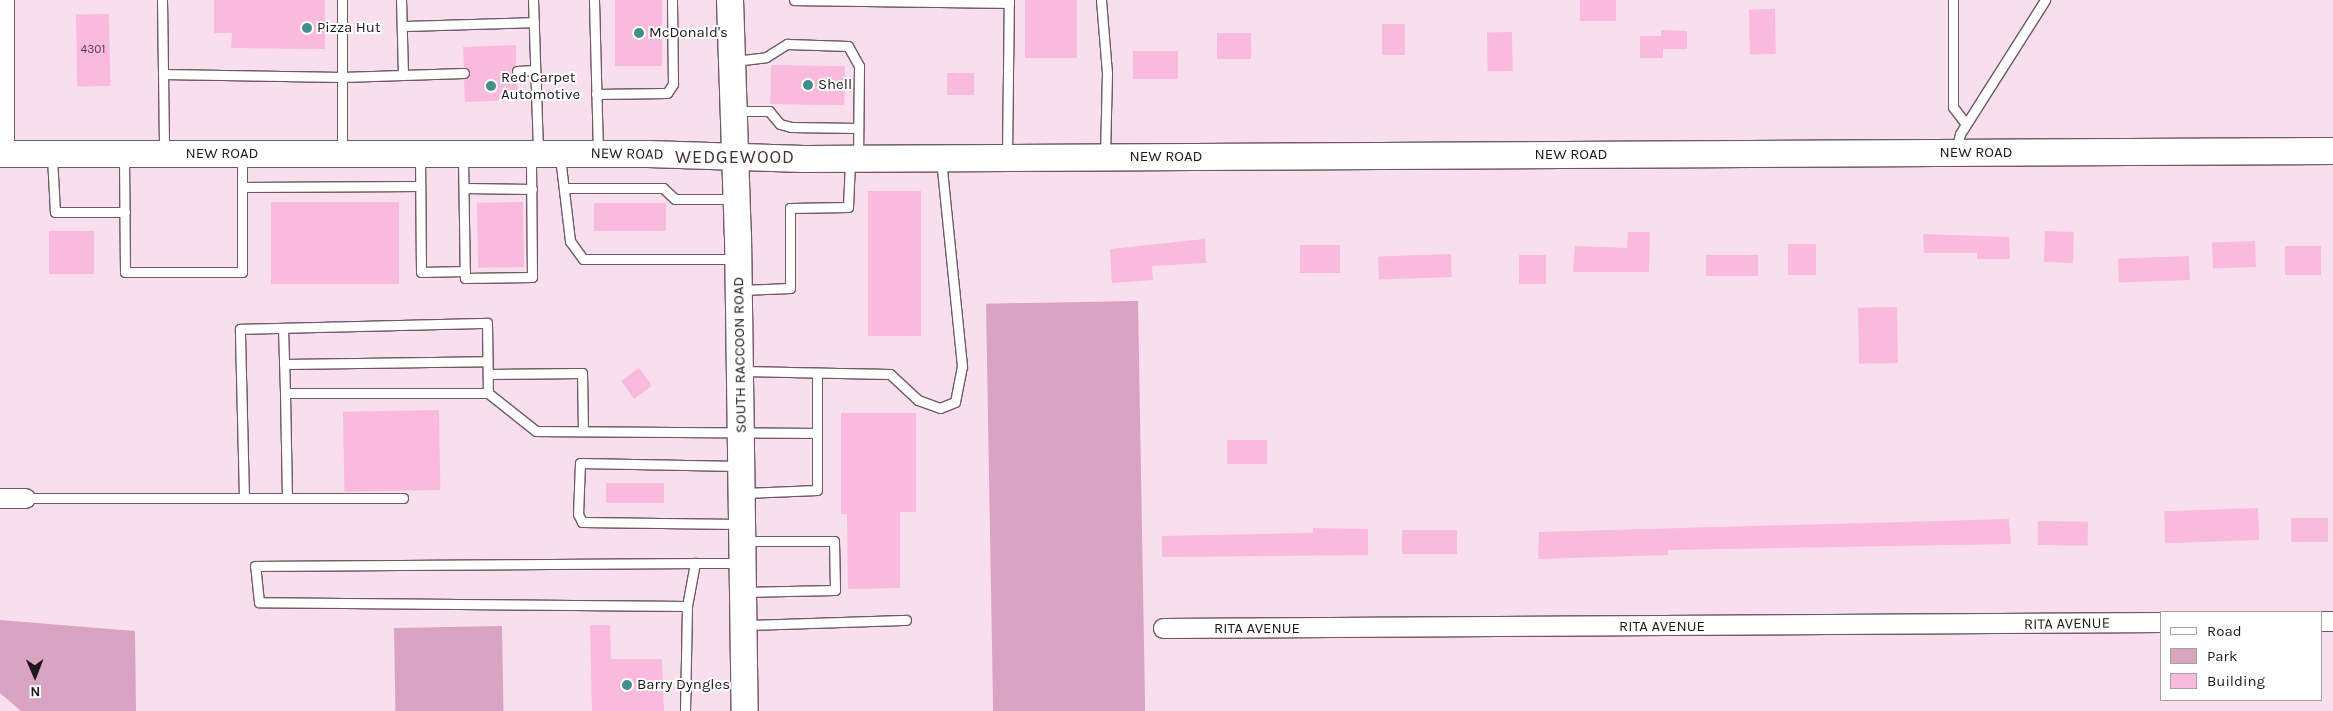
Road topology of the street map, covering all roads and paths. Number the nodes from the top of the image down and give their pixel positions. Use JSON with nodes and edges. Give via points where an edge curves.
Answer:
{"nodes":[{"id":1,"x":4,"y":0,"type":"edge"},
{"id":2,"x":162,"y":0,"type":"edge"},
{"id":3,"x":342,"y":0,"type":"edge"},
{"id":4,"x":401,"y":0,"type":"edge"},
{"id":5,"x":533,"y":0,"type":"edge"},
{"id":6,"x":594,"y":0,"type":"edge"},
{"id":7,"x":672,"y":0,"type":"edge"},
{"id":8,"x":730,"y":0,"type":"edge"},
{"id":9,"x":794,"y":0,"type":"edge"},
{"id":10,"x":1101,"y":0,"type":"edge"},
{"id":11,"x":1953,"y":0,"type":"edge"},
{"id":12,"x":2045,"y":0,"type":"edge"},
{"id":13,"x":925,"y":1,"type":"edge"},
{"id":14,"x":1009,"y":2,"type":"edge"},
{"id":15,"x":534,"y":22,"type":"junction"},
{"id":16,"x":402,"y":26,"type":"junction"},
{"id":17,"x":2,"y":35,"type":"edge"},
{"id":18,"x":731,"y":61,"type":"junction"},
{"id":19,"x":535,"y":70,"type":"junction"},
{"id":20,"x":517,"y":71,"type":"dead end"},
{"id":21,"x":464,"y":73,"type":"dead end"},
{"id":22,"x":163,"y":74,"type":"junction"},
{"id":23,"x":403,"y":75,"type":"junction"},
{"id":24,"x":342,"y":77,"type":"junction"},
{"id":25,"x":596,"y":94,"type":"junction"},
{"id":26,"x":733,"y":111,"type":"junction"},
{"id":27,"x":1966,"y":124,"type":"junction"},
{"id":28,"x":858,"y":128,"type":"junction"},
{"id":29,"x":2333,"y":151,"type":"edge"},
{"id":30,"x":1956,"y":153,"type":"junction"},
{"id":31,"x":2,"y":154,"type":"edge"},
{"id":32,"x":52,"y":154,"type":"junction"},
{"id":33,"x":124,"y":154,"type":"junction"},
{"id":34,"x":164,"y":154,"type":"junction"},
{"id":35,"x":242,"y":154,"type":"junction"},
{"id":36,"x":342,"y":154,"type":"junction"},
{"id":37,"x":420,"y":154,"type":"junction"},
{"id":38,"x":463,"y":154,"type":"junction"},
{"id":39,"x":543,"y":154,"type":"junction"},
{"id":40,"x":598,"y":154,"type":"junction"},
{"id":41,"x":735,"y":157,"type":"junction"},
{"id":42,"x":941,"y":158,"type":"junction"},
{"id":43,"x":1007,"y":158,"type":"junction"},
{"id":44,"x":1105,"y":158,"type":"junction"},
{"id":45,"x":854,"y":159,"type":"junction"},
{"id":46,"x":242,"y":186,"type":"junction"},
{"id":47,"x":420,"y":186,"type":"junction"},
{"id":48,"x":464,"y":188,"type":"junction"},
{"id":49,"x":564,"y":188,"type":"junction"},
{"id":50,"x":532,"y":189,"type":"junction"},
{"id":51,"x":737,"y":199,"type":"junction"},
{"id":52,"x":464,"y":200,"type":"junction"},
{"id":53,"x":532,"y":206,"type":"junction"},
{"id":54,"x":125,"y":212,"type":"junction"},
{"id":55,"x":739,"y":259,"type":"junction"},
{"id":56,"x":465,"y":271,"type":"junction"},
{"id":57,"x":739,"y":290,"type":"junction"},
{"id":58,"x":283,"y":328,"type":"junction"},
{"id":59,"x":487,"y":361,"type":"junction"},
{"id":60,"x":284,"y":364,"type":"junction"},
{"id":61,"x":740,"y":371,"type":"junction"},
{"id":62,"x":817,"y":373,"type":"junction"},
{"id":63,"x":488,"y":374,"type":"junction"},
{"id":64,"x":284,"y":393,"type":"junction"},
{"id":65,"x":488,"y":393,"type":"junction"},
{"id":66,"x":583,"y":431,"type":"junction"},
{"id":67,"x":817,"y":433,"type":"junction"},
{"id":68,"x":741,"y":434,"type":"junction"},
{"id":69,"x":742,"y":466,"type":"junction"},
{"id":70,"x":742,"y":493,"type":"junction"},
{"id":71,"x":0,"y":498,"type":"edge"},
{"id":72,"x":25,"y":498,"type":"joint"},
{"id":73,"x":244,"y":498,"type":"junction"},
{"id":74,"x":287,"y":498,"type":"junction"},
{"id":75,"x":403,"y":498,"type":"dead end"},
{"id":76,"x":743,"y":543,"type":"junction"},
{"id":77,"x":695,"y":563,"type":"junction"},
{"id":78,"x":743,"y":592,"type":"junction"},
{"id":79,"x":687,"y":606,"type":"junction"},
{"id":80,"x":906,"y":620,"type":"dead end"},
{"id":81,"x":2160,"y":622,"type":"edge"},
{"id":82,"x":744,"y":625,"type":"junction"},
{"id":83,"x":1163,"y":628,"type":"dead end"},
{"id":84,"x":685,"y":711,"type":"edge"},
{"id":85,"x":745,"y":711,"type":"edge"}],
"edges":[{"from":1,"to":17,"type":"street"},
{"from":2,"to":22,"type":"lane"},
{"from":3,"to":24,"type":"lane"},
{"from":4,"to":16,"type":"lane"},
{"from":5,"to":15,"type":"lane"},
{"from":6,"to":25,"type":"lane"},
{"from":7,"to":25,"type":"lane","via":[[673,84],[667,93]]},
{"from":8,"to":18,"type":"street","name":"SOUTH RACCOON ROAD"},
{"from":9,"to":13,"type":"lane"},
{"from":10,"to":44,"type":"lane","via":[[1107,73]]},
{"from":11,"to":27,"type":"lane","via":[[1954,107]]},
{"from":12,"to":27,"type":"lane"},
{"from":13,"to":14,"type":"lane"},
{"from":14,"to":43,"type":"lane"},
{"from":15,"to":16,"type":"lane"},
{"from":15,"to":19,"type":"lane"},
{"from":16,"to":23,"type":"lane"},
{"from":17,"to":31,"type":"street"},
{"from":18,"to":26,"type":"street","name":"SOUTH RACCOON ROAD"},
{"from":18,"to":28,"type":"lane","via":[[766,57],[787,44],[848,46],[859,66]]},
{"from":19,"to":20,"type":"lane"},
{"from":19,"to":39,"type":"lane"},
{"from":21,"to":23,"type":"lane"},
{"from":22,"to":24,"type":"lane"},
{"from":22,"to":34,"type":"lane"},
{"from":23,"to":24,"type":"lane"},
{"from":24,"to":36,"type":"lane"},
{"from":25,"to":40,"type":"lane"},
{"from":26,"to":28,"type":"lane","via":[[769,111],[780,124],[791,127]]},
{"from":26,"to":41,"type":"street","name":"SOUTH RACCOON ROAD"},
{"from":27,"to":30,"type":"lane"},
{"from":28,"to":45,"type":"lane"},
{"from":29,"to":30,"type":"street","name":"NEW ROAD"},
{"from":30,"to":44,"type":"street","name":"NEW ROAD"},
{"from":31,"to":32,"type":"street","name":"NEW ROAD"},
{"from":32,"to":33,"type":"street","name":"NEW ROAD"},
{"from":32,"to":54,"type":"lane","via":[[54,212]]},
{"from":33,"to":34,"type":"street","name":"NEW ROAD"},
{"from":33,"to":54,"type":"lane"},
{"from":34,"to":35,"type":"street","name":"NEW ROAD"},
{"from":35,"to":36,"type":"street","name":"NEW ROAD"},
{"from":35,"to":46,"type":"lane"},
{"from":36,"to":37,"type":"street","name":"NEW ROAD"},
{"from":37,"to":38,"type":"street","name":"NEW ROAD"},
{"from":37,"to":47,"type":"lane"},
{"from":38,"to":39,"type":"street","name":"NEW ROAD"},
{"from":38,"to":48,"type":"lane"},
{"from":39,"to":40,"type":"street","name":"NEW ROAD"},
{"from":39,"to":49,"type":"lane"},
{"from":39,"to":50,"type":"lane"},
{"from":40,"to":41,"type":"street","name":"NEW ROAD"},
{"from":41,"to":45,"type":"street","name":"NEW ROAD"},
{"from":41,"to":51,"type":"street","name":"SOUTH RACCOON ROAD"},
{"from":42,"to":43,"type":"street","name":"NEW ROAD"},
{"from":42,"to":45,"type":"street","name":"NEW ROAD"},
{"from":42,"to":62,"type":"lane","via":[[962,366],[955,402],[940,408],[918,400],[890,374]]},
{"from":43,"to":44,"type":"street","name":"NEW ROAD"},
{"from":45,"to":57,"type":"lane","via":[[848,207],[790,208],[790,288]]},
{"from":46,"to":47,"type":"lane"},
{"from":46,"to":54,"type":"lane","via":[[242,272],[125,272]]},
{"from":47,"to":56,"type":"lane","via":[[421,272]]},
{"from":48,"to":50,"type":"lane"},
{"from":48,"to":52,"type":"lane"},
{"from":49,"to":51,"type":"lane","via":[[664,188],[675,199]]},
{"from":49,"to":55,"type":"lane","via":[[570,241],[583,259]]},
{"from":50,"to":53,"type":"lane"},
{"from":51,"to":55,"type":"street","name":"SOUTH RACCOON ROAD"},
{"from":52,"to":53,"type":"lane","via":[[469,206],[470,274],[527,273],[526,212]]},
{"from":52,"to":56,"type":"lane"},
{"from":53,"to":56,"type":"lane","via":[[532,277],[465,278]]},
{"from":55,"to":57,"type":"street","name":"SOUTH RACCOON ROAD"},
{"from":57,"to":61,"type":"street","name":"SOUTH RACCOON ROAD"},
{"from":58,"to":59,"type":"lane","via":[[486,323]]},
{"from":58,"to":60,"type":"lane"},
{"from":58,"to":73,"type":"lane","via":[[240,329]]},
{"from":59,"to":60,"type":"lane"},
{"from":59,"to":63,"type":"lane"},
{"from":60,"to":64,"type":"lane"},
{"from":61,"to":62,"type":"lane"},
{"from":61,"to":68,"type":"street","name":"SOUTH RACCOON ROAD"},
{"from":62,"to":67,"type":"lane"},
{"from":63,"to":65,"type":"lane"},
{"from":63,"to":66,"type":"lane","via":[[582,372]]},
{"from":64,"to":65,"type":"lane"},
{"from":64,"to":74,"type":"lane"},
{"from":65,"to":66,"type":"lane","via":[[536,431]]},
{"from":66,"to":68,"type":"lane"},
{"from":67,"to":68,"type":"lane"},
{"from":67,"to":70,"type":"lane","via":[[817,490]]},
{"from":68,"to":69,"type":"street","name":"SOUTH RACCOON ROAD"},
{"from":69,"to":70,"type":"street","name":"SOUTH RACCOON ROAD"},
{"from":69,"to":76,"type":"lane","via":[[580,463],[578,514],[582,522]]},
{"from":70,"to":76,"type":"street","name":"SOUTH RACCOON ROAD"},
{"from":71,"to":72,"type":"street"},
{"from":72,"to":73,"type":"lane"},
{"from":73,"to":74,"type":"lane"},
{"from":74,"to":75,"type":"lane"},
{"from":76,"to":77,"type":"lane"},
{"from":76,"to":78,"type":"street","name":"SOUTH RACCOON ROAD"},
{"from":76,"to":78,"type":"lane","via":[[834,541],[835,590]]},
{"from":77,"to":79,"type":"lane"},
{"from":77,"to":79,"type":"lane","via":[[255,566],[259,602]]},
{"from":78,"to":82,"type":"street","name":"SOUTH RACCOON ROAD"},
{"from":79,"to":84,"type":"lane"},
{"from":80,"to":82,"type":"lane"},
{"from":81,"to":83,"type":"street","name":"RITA AVENUE"},
{"from":82,"to":85,"type":"street","name":"SOUTH RACCOON ROAD"}]}
